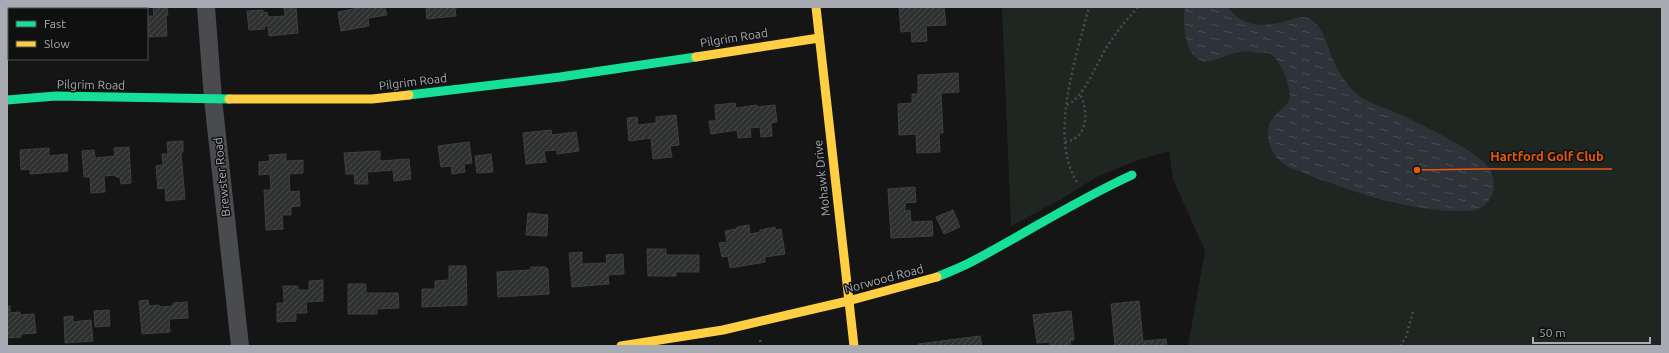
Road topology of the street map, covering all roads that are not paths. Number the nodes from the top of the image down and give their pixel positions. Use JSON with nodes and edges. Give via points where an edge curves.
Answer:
{"nodes":[{"id":1,"x":206,"y":7,"type":"edge"},
{"id":2,"x":816,"y":7,"type":"edge"},
{"id":3,"x":819,"y":38,"type":"junction"},
{"id":4,"x":213,"y":99,"type":"junction"},
{"id":5,"x":7,"y":100,"type":"edge"},
{"id":6,"x":1132,"y":175,"type":"dead end"},
{"id":7,"x":848,"y":301,"type":"junction"},
{"id":8,"x":240,"y":346,"type":"edge"},
{"id":9,"x":621,"y":346,"type":"edge"},
{"id":10,"x":854,"y":346,"type":"edge"}],
"edges":[{"from":1,"to":4,"type":"street","name":"Brewster Road"},
{"from":2,"to":3,"type":"street","name":"Mohawk Drive"},
{"from":3,"to":4,"type":"street","name":"Pilgrim Road","via":[[560,77],[372,99]]},
{"from":3,"to":7,"type":"street","name":"Mohawk Drive"},
{"from":4,"to":5,"type":"street","name":"Pilgrim Road","via":[[56,96]]},
{"from":4,"to":8,"type":"street","name":"Brewster Road"},
{"from":6,"to":7,"type":"street","name":"Norwood Road","via":[[1090,195],[952,271],[910,286]]},
{"from":7,"to":9,"type":"street","name":"Norwood Road","via":[[723,330]]},
{"from":7,"to":10,"type":"street","name":"Mohawk Drive"}]}
